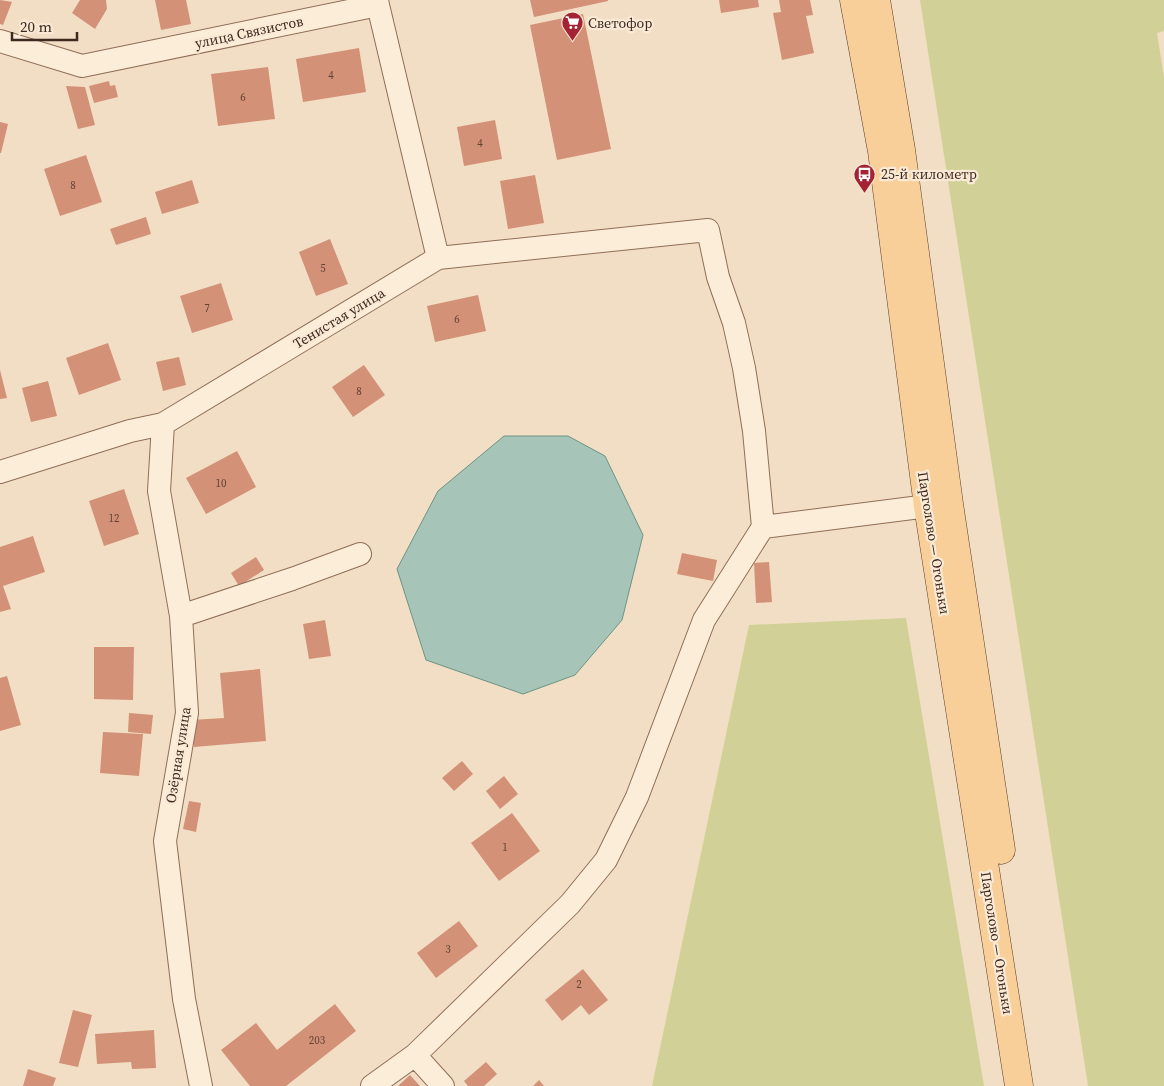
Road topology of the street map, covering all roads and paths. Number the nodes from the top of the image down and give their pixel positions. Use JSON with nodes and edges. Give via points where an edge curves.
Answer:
{"nodes":[{"id":1,"x":854,"y":0,"type":"edge"},
{"id":2,"x":876,"y":0,"type":"edge"},
{"id":3,"x":377,"y":3,"type":"edge"},
{"id":4,"x":0,"y":41,"type":"edge"},
{"id":5,"x":438,"y":258,"type":"junction"},
{"id":6,"x":163,"y":424,"type":"junction"},
{"id":7,"x":0,"y":472,"type":"edge"},
{"id":8,"x":928,"y":506,"type":"junction"},
{"id":9,"x":763,"y":527,"type":"junction"},
{"id":10,"x":360,"y":554,"type":"dead end"},
{"id":11,"x":181,"y":616,"type":"junction"},
{"id":12,"x":415,"y":1056,"type":"junction"},
{"id":13,"x":201,"y":1086,"type":"edge"},
{"id":14,"x":372,"y":1086,"type":"edge"},
{"id":15,"x":443,"y":1086,"type":"edge"},
{"id":16,"x":1019,"y":1086,"type":"edge"},
{"id":17,"x":1037,"y":1086,"type":"edge"}],
"edges":[{"from":1,"to":8,"type":"main road","name":"Парголово — Огоньки","via":[[882,151]]},
{"from":2,"to":17,"type":"main road","name":"Парголово — Огоньки","via":[[901,150],[949,504]]},
{"from":3,"to":4,"type":"street","name":"улица Связистов","via":[[82,66]]},
{"from":3,"to":5,"type":"street"},
{"from":5,"to":6,"type":"street","name":"Тенистая улица"},
{"from":5,"to":9,"type":"street","via":[[708,230],[744,368]]},
{"from":6,"to":7,"type":"street","name":"Тенистая улица"},
{"from":6,"to":11,"type":"street","name":"Озёрная улица","via":[[160,491]]},
{"from":8,"to":9,"type":"street"},
{"from":8,"to":16,"type":"main road","name":"Парголово — Огоньки"},
{"from":9,"to":12,"type":"street","via":[[704,620],[637,797],[606,860],[570,904]]},
{"from":10,"to":11,"type":"street"},
{"from":11,"to":13,"type":"street","name":"Озёрная улица","via":[[187,713],[165,841],[184,999]]},
{"from":12,"to":14,"type":"street"},
{"from":12,"to":15,"type":"street"}]}
